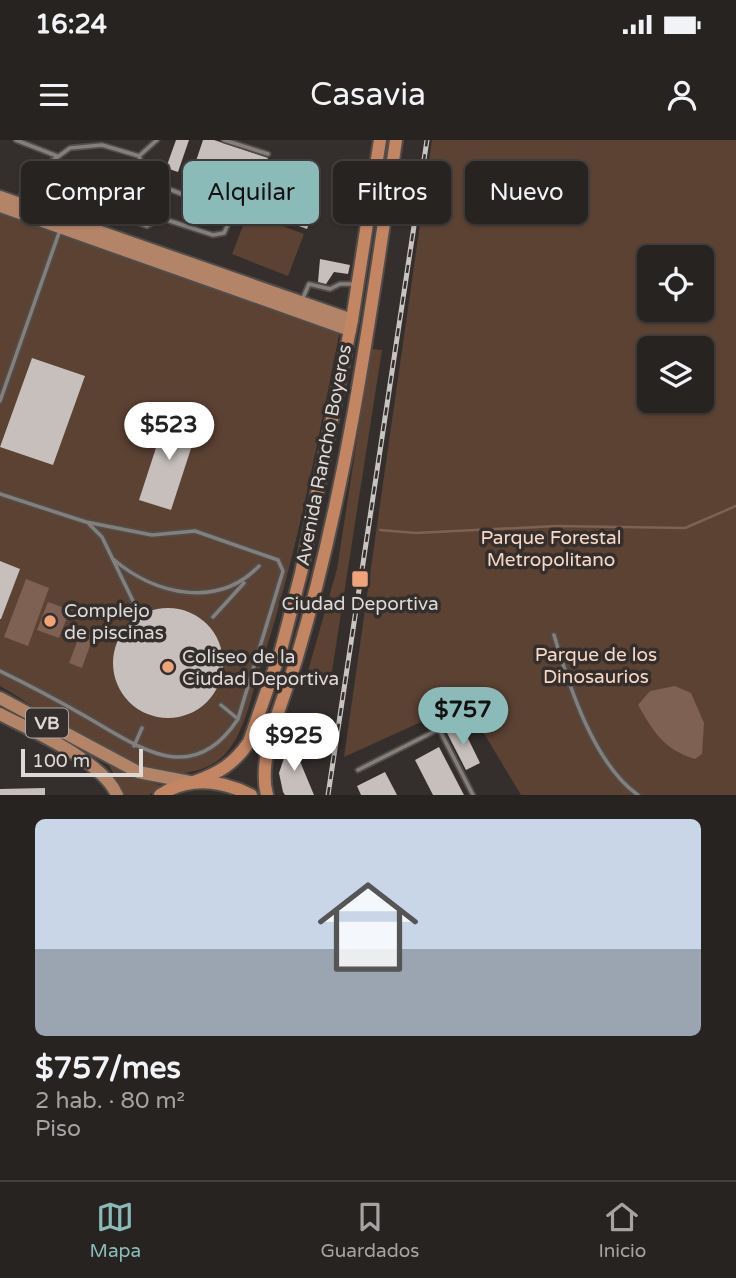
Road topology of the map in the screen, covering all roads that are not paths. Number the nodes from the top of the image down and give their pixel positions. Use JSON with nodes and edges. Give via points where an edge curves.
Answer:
{"nodes":[{"id":1,"x":16,"y":140,"type":"edge"},
{"id":2,"x":85,"y":140,"type":"edge"},
{"id":3,"x":157,"y":140,"type":"edge"},
{"id":4,"x":224,"y":140,"type":"edge"},
{"id":5,"x":380,"y":140,"type":"edge"},
{"id":6,"x":396,"y":140,"type":"edge"},
{"id":7,"x":85,"y":146,"type":"junction"},
{"id":8,"x":268,"y":154,"type":"dead end"},
{"id":9,"x":57,"y":156,"type":"junction"},
{"id":10,"x":139,"y":156,"type":"junction"},
{"id":11,"x":51,"y":161,"type":"edge"},
{"id":12,"x":140,"y":161,"type":"edge"},
{"id":13,"x":169,"y":189,"type":"edge"},
{"id":14,"x":21,"y":195,"type":"edge"},
{"id":15,"x":0,"y":197,"type":"edge"},
{"id":16,"x":18,"y":204,"type":"junction"},
{"id":17,"x":0,"y":206,"type":"edge"},
{"id":18,"x":169,"y":221,"type":"edge"},
{"id":19,"x":61,"y":228,"type":"junction"},
{"id":20,"x":357,"y":284,"type":"junction"},
{"id":21,"x":374,"y":287,"type":"junction"},
{"id":22,"x":301,"y":302,"type":"junction"},
{"id":23,"x":350,"y":328,"type":"junction"},
{"id":24,"x":362,"y":360,"type":"junction"},
{"id":25,"x":0,"y":401,"type":"edge"},
{"id":26,"x":0,"y":495,"type":"edge"},
{"id":27,"x":86,"y":522,"type":"junction"},
{"id":28,"x":271,"y":558,"type":"junction"},
{"id":29,"x":113,"y":559,"type":"junction"},
{"id":30,"x":259,"y":566,"type":"junction"},
{"id":31,"x":134,"y":603,"type":"dead end"},
{"id":32,"x":213,"y":618,"type":"dead end"},
{"id":33,"x":555,"y":635,"type":"dead end"},
{"id":34,"x":0,"y":671,"type":"edge"},
{"id":35,"x":0,"y":698,"type":"edge"},
{"id":36,"x":221,"y":705,"type":"dead end"},
{"id":37,"x":0,"y":714,"type":"edge"},
{"id":38,"x":238,"y":719,"type":"junction"},
{"id":39,"x":142,"y":728,"type":"dead end"},
{"id":40,"x":135,"y":746,"type":"junction"},
{"id":41,"x":358,"y":770,"type":"dead end"},
{"id":42,"x":194,"y":782,"type":"junction"},
{"id":43,"x":117,"y":795,"type":"edge"},
{"id":44,"x":160,"y":795,"type":"edge"},
{"id":45,"x":251,"y":795,"type":"edge"},
{"id":46,"x":269,"y":795,"type":"edge"},
{"id":47,"x":473,"y":795,"type":"edge"},
{"id":48,"x":638,"y":795,"type":"edge"}],
"edges":[{"from":1,"to":9,"type":"lane"},
{"from":2,"to":7,"type":"lane"},
{"from":3,"to":10,"type":"lane"},
{"from":4,"to":8,"type":"lane"},
{"from":5,"to":20,"type":"highway","name":"Avenida Rancho Boyeros"},
{"from":6,"to":21,"type":"highway","name":"Avenida Rancho Boyeros"},
{"from":7,"to":9,"type":"lane"},
{"from":7,"to":10,"type":"lane","via":[[102,145]]},
{"from":9,"to":11,"type":"lane"},
{"from":10,"to":12,"type":"lane"},
{"from":13,"to":18,"type":"lane","via":[[226,211],[229,222],[224,233],[214,235]]},
{"from":14,"to":16,"type":"lane"},
{"from":15,"to":16,"type":"main road"},
{"from":16,"to":22,"type":"main road"},
{"from":17,"to":19,"type":"main road"},
{"from":19,"to":23,"type":"main road"},
{"from":19,"to":25,"type":"lane"},
{"from":20,"to":22,"type":"lane","via":[[330,289],[309,284]]},
{"from":20,"to":23,"type":"highway","name":"Avenida Rancho Boyeros"},
{"from":21,"to":23,"type":"highway"},
{"from":21,"to":24,"type":"highway","name":"Avenida Rancho Boyeros"},
{"from":22,"to":23,"type":"main road"},
{"from":23,"to":24,"type":"highway","via":[[364,335]]},
{"from":23,"to":42,"type":"highway","name":"Avenida Rancho Boyeros","via":[[281,650],[248,742],[231,765]]},
{"from":24,"to":46,"type":"highway","name":"Avenida Rancho Boyeros","via":[[324,555],[264,773]]},
{"from":26,"to":27,"type":"lane"},
{"from":27,"to":28,"type":"lane","via":[[152,535],[195,531]]},
{"from":27,"to":29,"type":"lane","via":[[102,537]]},
{"from":28,"to":30,"type":"lane"},
{"from":28,"to":38,"type":"lane","via":[[283,565],[282,579]]},
{"from":29,"to":30,"type":"lane","via":[[155,585],[202,593],[245,581]]},
{"from":29,"to":31,"type":"lane"},
{"from":30,"to":32,"type":"lane"},
{"from":33,"to":48,"type":"lane","via":[[565,672],[602,756]]},
{"from":34,"to":40,"type":"lane"},
{"from":35,"to":42,"type":"main road","number":"VB","via":[[138,772]]},
{"from":36,"to":38,"type":"lane"},
{"from":37,"to":43,"type":"main road","number":"VB","via":[[90,765]]},
{"from":38,"to":40,"type":"lane","via":[[216,745],[195,755],[166,757]]},
{"from":39,"to":40,"type":"lane"},
{"from":41,"to":47,"type":"lane","via":[[439,729]]},
{"from":42,"to":44,"type":"highway"},
{"from":42,"to":45,"type":"highway","via":[[220,783]]}]}
